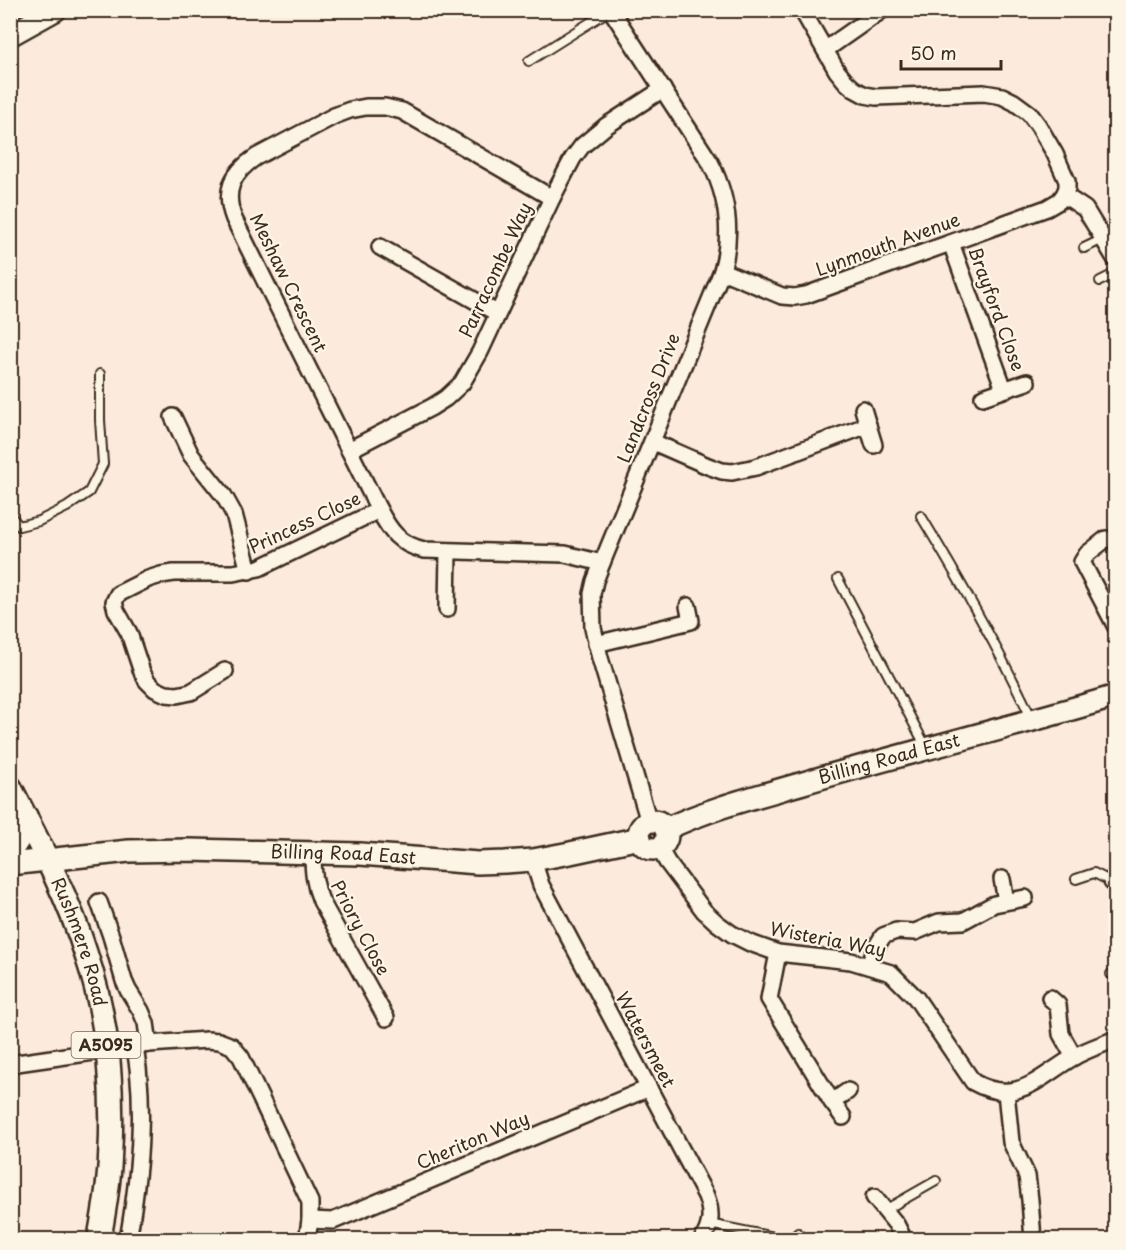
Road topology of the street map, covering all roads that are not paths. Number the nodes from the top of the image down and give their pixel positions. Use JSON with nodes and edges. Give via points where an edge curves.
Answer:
{"nodes":[{"id":1,"x":55,"y":10,"type":"edge"},
{"id":2,"x":611,"y":10,"type":"edge"},
{"id":3,"x":802,"y":10,"type":"edge"},
{"id":4,"x":882,"y":10,"type":"edge"},
{"id":5,"x":10,"y":35,"type":"edge"},
{"id":6,"x":825,"y":50,"type":"junction"},
{"id":7,"x":529,"y":61,"type":"dead end"},
{"id":8,"x":663,"y":89,"type":"junction"},
{"id":9,"x":1065,"y":195,"type":"junction"},
{"id":10,"x":552,"y":198,"type":"junction"},
{"id":11,"x":1103,"y":239,"type":"junction"},
{"id":12,"x":951,"y":243,"type":"junction"},
{"id":13,"x":380,"y":247,"type":"dead end"},
{"id":14,"x":1084,"y":248,"type":"dead end"},
{"id":15,"x":1116,"y":260,"type":"edge"},
{"id":16,"x":722,"y":271,"type":"junction"},
{"id":17,"x":1116,"y":273,"type":"edge"},
{"id":18,"x":1100,"y":281,"type":"dead end"},
{"id":19,"x":497,"y":313,"type":"junction"},
{"id":20,"x":100,"y":374,"type":"dead end"},
{"id":21,"x":1027,"y":382,"type":"dead end"},
{"id":22,"x":1004,"y":389,"type":"junction"},
{"id":23,"x":983,"y":397,"type":"dead end"},
{"id":24,"x":862,"y":409,"type":"dead end"},
{"id":25,"x":173,"y":417,"type":"dead end"},
{"id":26,"x":868,"y":425,"type":"junction"},
{"id":27,"x":653,"y":442,"type":"junction"},
{"id":28,"x":874,"y":445,"type":"dead end"},
{"id":29,"x":349,"y":450,"type":"junction"},
{"id":30,"x":379,"y":510,"type":"junction"},
{"id":31,"x":10,"y":515,"type":"edge"},
{"id":32,"x":921,"y":516,"type":"dead end"},
{"id":33,"x":1106,"y":539,"type":"dead end"},
{"id":34,"x":447,"y":551,"type":"junction"},
{"id":35,"x":602,"y":563,"type":"junction"},
{"id":36,"x":249,"y":571,"type":"junction"},
{"id":37,"x":838,"y":579,"type":"dead end"},
{"id":38,"x":447,"y":609,"type":"dead end"},
{"id":39,"x":691,"y":621,"type":"dead end"},
{"id":40,"x":1116,"y":627,"type":"edge"},
{"id":41,"x":596,"y":644,"type":"junction"},
{"id":42,"x":225,"y":671,"type":"dead end"},
{"id":43,"x":1116,"y":696,"type":"edge"},
{"id":44,"x":1033,"y":721,"type":"junction"},
{"id":45,"x":927,"y":748,"type":"junction"},
{"id":46,"x":10,"y":788,"type":"edge"},
{"id":47,"x":26,"y":817,"type":"junction"},
{"id":48,"x":653,"y":834,"type":"junction"},
{"id":49,"x":10,"y":852,"type":"edge"},
{"id":50,"x":314,"y":854,"type":"junction"},
{"id":51,"x":46,"y":860,"type":"junction"},
{"id":52,"x":533,"y":860,"type":"junction"},
{"id":53,"x":10,"y":864,"type":"edge"},
{"id":54,"x":1002,"y":879,"type":"dead end"},
{"id":55,"x":1076,"y":879,"type":"dead end"},
{"id":56,"x":1114,"y":881,"type":"edge"},
{"id":57,"x":1025,"y":898,"type":"dead end"},
{"id":58,"x":1006,"y":901,"type":"junction"},
{"id":59,"x":99,"y":902,"type":"dead end"},
{"id":60,"x":778,"y":953,"type":"junction"},
{"id":61,"x":869,"y":966,"type":"junction"},
{"id":62,"x":1050,"y":998,"type":"dead end"},
{"id":63,"x":386,"y":1017,"type":"dead end"},
{"id":64,"x":1116,"y":1039,"type":"edge"},
{"id":65,"x":142,"y":1045,"type":"junction"},
{"id":66,"x":107,"y":1050,"type":"junction"},
{"id":67,"x":1074,"y":1057,"type":"junction"},
{"id":68,"x":10,"y":1064,"type":"edge"},
{"id":69,"x":649,"y":1088,"type":"junction"},
{"id":70,"x":848,"y":1091,"type":"dead end"},
{"id":71,"x":1006,"y":1092,"type":"junction"},
{"id":72,"x":832,"y":1102,"type":"junction"},
{"id":73,"x":843,"y":1117,"type":"dead end"},
{"id":74,"x":936,"y":1181,"type":"dead end"},
{"id":75,"x":874,"y":1197,"type":"dead end"},
{"id":76,"x":885,"y":1210,"type":"junction"},
{"id":77,"x":310,"y":1220,"type":"junction"},
{"id":78,"x":709,"y":1224,"type":"junction"},
{"id":79,"x":798,"y":1233,"type":"dead end"},
{"id":80,"x":99,"y":1239,"type":"edge"},
{"id":81,"x":128,"y":1239,"type":"edge"},
{"id":82,"x":307,"y":1239,"type":"edge"},
{"id":83,"x":702,"y":1239,"type":"edge"},
{"id":84,"x":789,"y":1239,"type":"edge"},
{"id":85,"x":904,"y":1239,"type":"edge"},
{"id":86,"x":1033,"y":1239,"type":"edge"}],
"edges":[{"from":1,"to":5,"type":"street"},
{"from":2,"to":7,"type":"lane"},
{"from":2,"to":8,"type":"street","name":"Landcross Drive"},
{"from":3,"to":6,"type":"street"},
{"from":4,"to":6,"type":"street"},
{"from":6,"to":9,"type":"street","via":[[846,82],[865,95],[984,93],[1014,102],[1029,113],[1064,172]]},
{"from":8,"to":10,"type":"street","name":"Parracombe Way","via":[[587,142],[573,158]]},
{"from":8,"to":16,"type":"street","name":"Landcross Drive","via":[[720,183],[728,224]]},
{"from":9,"to":11,"type":"street","via":[[1085,209]]},
{"from":9,"to":12,"type":"street","name":"Lynmouth Avenue","via":[[1047,207]]},
{"from":10,"to":19,"type":"street","name":"Parracombe Way"},
{"from":10,"to":29,"type":"street","name":"Meshaw Crescent","via":[[416,118],[385,107],[366,106],[334,116],[239,170],[229,191],[231,210]]},
{"from":11,"to":14,"type":"lane"},
{"from":11,"to":15,"type":"street"},
{"from":12,"to":16,"type":"street","name":"Lynmouth Avenue","via":[[795,297],[782,296]]},
{"from":12,"to":22,"type":"street","name":"Brayford Close"},
{"from":13,"to":19,"type":"street"},
{"from":16,"to":27,"type":"street","name":"Landcross Drive"},
{"from":17,"to":18,"type":"lane"},
{"from":19,"to":29,"type":"street","name":"Parracombe Way","via":[[475,361],[454,391],[432,408]]},
{"from":20,"to":31,"type":"lane","via":[[103,464],[89,492],[39,521],[19,526]]},
{"from":21,"to":22,"type":"street","name":"Brayford Close"},
{"from":22,"to":23,"type":"street","name":"Brayford Close"},
{"from":24,"to":26,"type":"street"},
{"from":25,"to":36,"type":"street","name":"Princess Close","via":[[191,455],[234,514]]},
{"from":26,"to":27,"type":"street","via":[[732,472]]},
{"from":26,"to":28,"type":"street"},
{"from":27,"to":35,"type":"street","name":"Landcross Drive"},
{"from":29,"to":30,"type":"street","name":"Meshaw Crescent"},
{"from":30,"to":34,"type":"street","name":"Meshaw Crescent","via":[[393,534],[407,544]]},
{"from":30,"to":36,"type":"street","name":"Princess Close"},
{"from":32,"to":44,"type":"lane","via":[[1012,676]]},
{"from":33,"to":40,"type":"street","via":[[1082,562]]},
{"from":34,"to":35,"type":"street","name":"Meshaw Crescent","via":[[565,555]]},
{"from":34,"to":38,"type":"street"},
{"from":35,"to":41,"type":"street","name":"Landcross Drive","via":[[592,594]]},
{"from":36,"to":42,"type":"street","name":"Princess Close","via":[[161,575],[131,586],[118,594],[114,602],[142,672],[155,689],[177,695],[191,692]]},
{"from":37,"to":45,"type":"lane"},
{"from":39,"to":41,"type":"street"},
{"from":41,"to":48,"type":"street","name":"Landcross Drive"},
{"from":43,"to":44,"type":"street","name":"Billing Road East"},
{"from":44,"to":45,"type":"street","name":"Billing Road East"},
{"from":45,"to":48,"type":"street","name":"Billing Road East","via":[[756,797]]},
{"from":46,"to":47,"type":"main road","number":"A5095"},
{"from":47,"to":49,"type":"main road"},
{"from":47,"to":51,"type":"main road","number":"A5095"},
{"from":48,"to":52,"type":"street","name":"Billing Road East"},
{"from":48,"to":60,"type":"street","name":"Wisteria Way","via":[[667,861],[704,911],[732,934]]},
{"from":50,"to":51,"type":"street","name":"Billing Road East","via":[[141,851]]},
{"from":50,"to":52,"type":"street","name":"Billing Road East","via":[[478,863]]},
{"from":50,"to":63,"type":"street","name":"Priory Close","via":[[315,887],[321,901]]},
{"from":51,"to":53,"type":"street","name":"Billing Road East"},
{"from":51,"to":66,"type":"main road","name":"Rushmere Road","number":"A5095","via":[[86,954]]},
{"from":52,"to":69,"type":"street","name":"Watersmeet","via":[[541,885]]},
{"from":54,"to":58,"type":"street"},
{"from":55,"to":56,"type":"lane","via":[[1094,873]]},
{"from":57,"to":58,"type":"street"},
{"from":58,"to":61,"type":"street","via":[[963,921],[939,922],[915,932],[896,931],[883,936]]},
{"from":59,"to":65,"type":"street","name":"Rushmere Road","via":[[124,981],[146,1023]]},
{"from":60,"to":61,"type":"street","name":"Wisteria Way"},
{"from":60,"to":72,"type":"street","via":[[769,999]]},
{"from":61,"to":71,"type":"street","name":"Wisteria Way","via":[[891,973],[916,998],[973,1082]]},
{"from":62,"to":67,"type":"street","via":[[1058,1005],[1061,1034]]},
{"from":64,"to":67,"type":"street"},
{"from":65,"to":66,"type":"street"},
{"from":65,"to":77,"type":"street","via":[[207,1040],[232,1046],[310,1202]]},
{"from":65,"to":81,"type":"street","name":"Rushmere Road","via":[[140,1157]]},
{"from":66,"to":68,"type":"street"},
{"from":66,"to":80,"type":"main road","name":"Rushmere Road","number":"A5095","via":[[110,1159]]},
{"from":67,"to":71,"type":"street","via":[[1038,1081]]},
{"from":69,"to":77,"type":"street","name":"Cheriton Way","via":[[333,1221]]},
{"from":69,"to":78,"type":"street","name":"Watersmeet","via":[[706,1196],[711,1209]]},
{"from":70,"to":72,"type":"street"},
{"from":71,"to":86,"type":"street","via":[[1011,1142],[1027,1176]]},
{"from":72,"to":73,"type":"street"},
{"from":74,"to":76,"type":"lane"},
{"from":75,"to":76,"type":"street"},
{"from":76,"to":85,"type":"street"},
{"from":77,"to":82,"type":"street"},
{"from":78,"to":83,"type":"street"},
{"from":78,"to":84,"type":"lane"},
{"from":79,"to":84,"type":"lane"}]}
